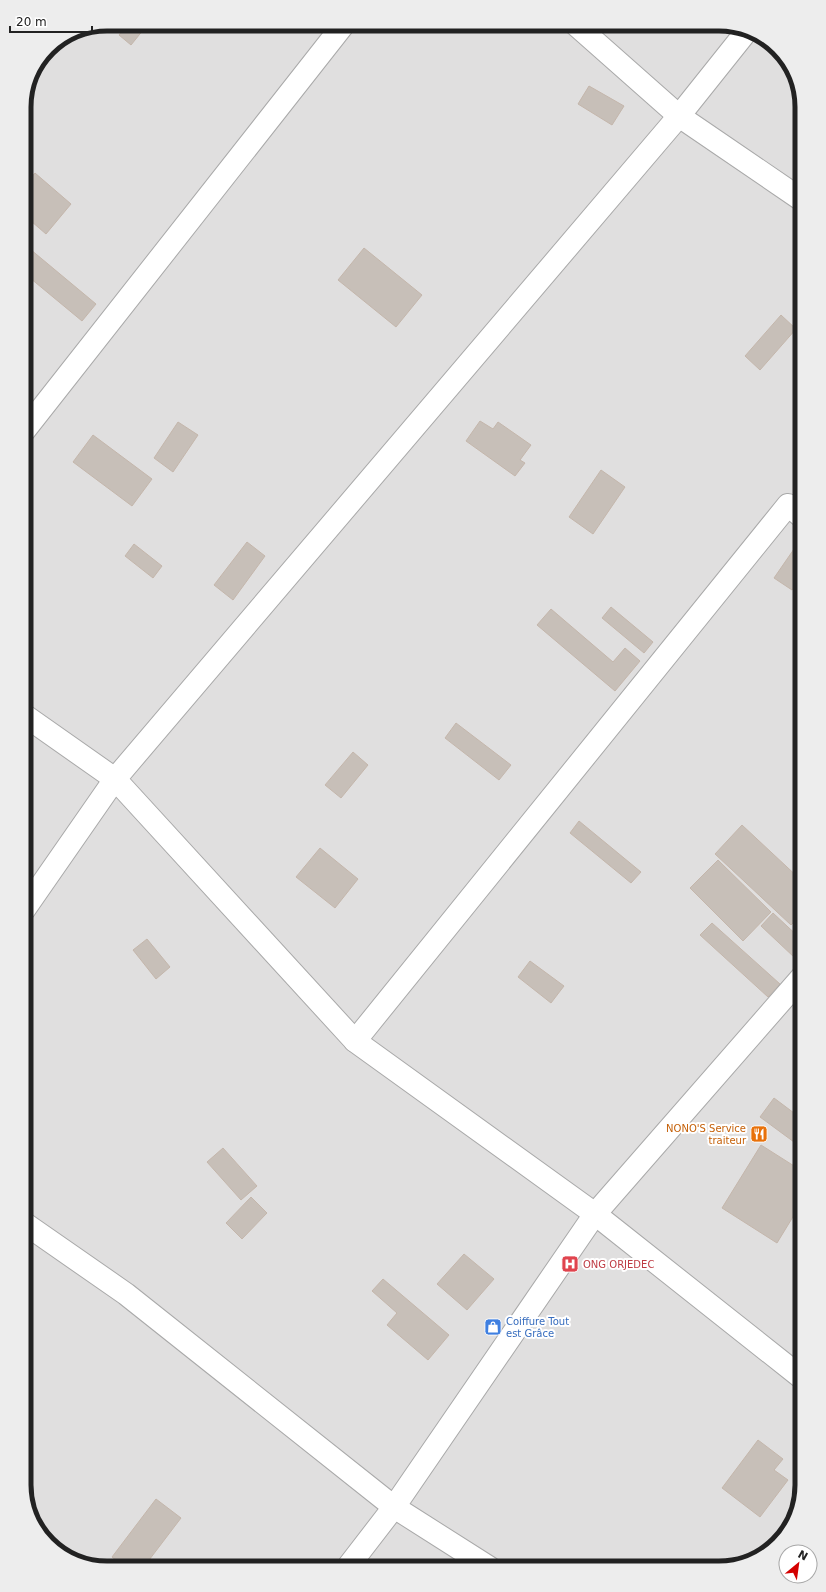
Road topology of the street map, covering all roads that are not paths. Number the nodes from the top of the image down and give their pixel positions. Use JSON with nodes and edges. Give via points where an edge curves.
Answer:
{"nodes":[{"id":1,"x":338,"y":31,"type":"edge"},
{"id":2,"x":583,"y":31,"type":"edge"},
{"id":3,"x":743,"y":36,"type":"edge"},
{"id":4,"x":679,"y":116,"type":"junction"},
{"id":5,"x":795,"y":195,"type":"edge"},
{"id":6,"x":31,"y":422,"type":"edge"},
{"id":7,"x":795,"y":510,"type":"edge"},
{"id":8,"x":31,"y":720,"type":"edge"},
{"id":9,"x":115,"y":779,"type":"junction"},
{"id":10,"x":31,"y":900,"type":"edge"},
{"id":11,"x":795,"y":985,"type":"edge"},
{"id":12,"x":355,"y":1041,"type":"junction"},
{"id":13,"x":595,"y":1214,"type":"junction"},
{"id":14,"x":31,"y":1228,"type":"edge"},
{"id":15,"x":795,"y":1372,"type":"edge"},
{"id":16,"x":394,"y":1507,"type":"junction"},
{"id":17,"x":352,"y":1561,"type":"edge"},
{"id":18,"x":479,"y":1561,"type":"edge"}],
"edges":[{"from":1,"to":6,"type":"street"},
{"from":2,"to":4,"type":"street"},
{"from":3,"to":4,"type":"street"},
{"from":4,"to":5,"type":"street"},
{"from":4,"to":9,"type":"street"},
{"from":7,"to":12,"type":"street","via":[[788,505]]},
{"from":8,"to":9,"type":"street"},
{"from":9,"to":10,"type":"street"},
{"from":9,"to":12,"type":"street"},
{"from":11,"to":13,"type":"street"},
{"from":12,"to":13,"type":"street"},
{"from":13,"to":15,"type":"street"},
{"from":13,"to":16,"type":"street"},
{"from":14,"to":16,"type":"street","via":[[126,1294]]},
{"from":16,"to":17,"type":"street"},
{"from":16,"to":18,"type":"street"}]}
